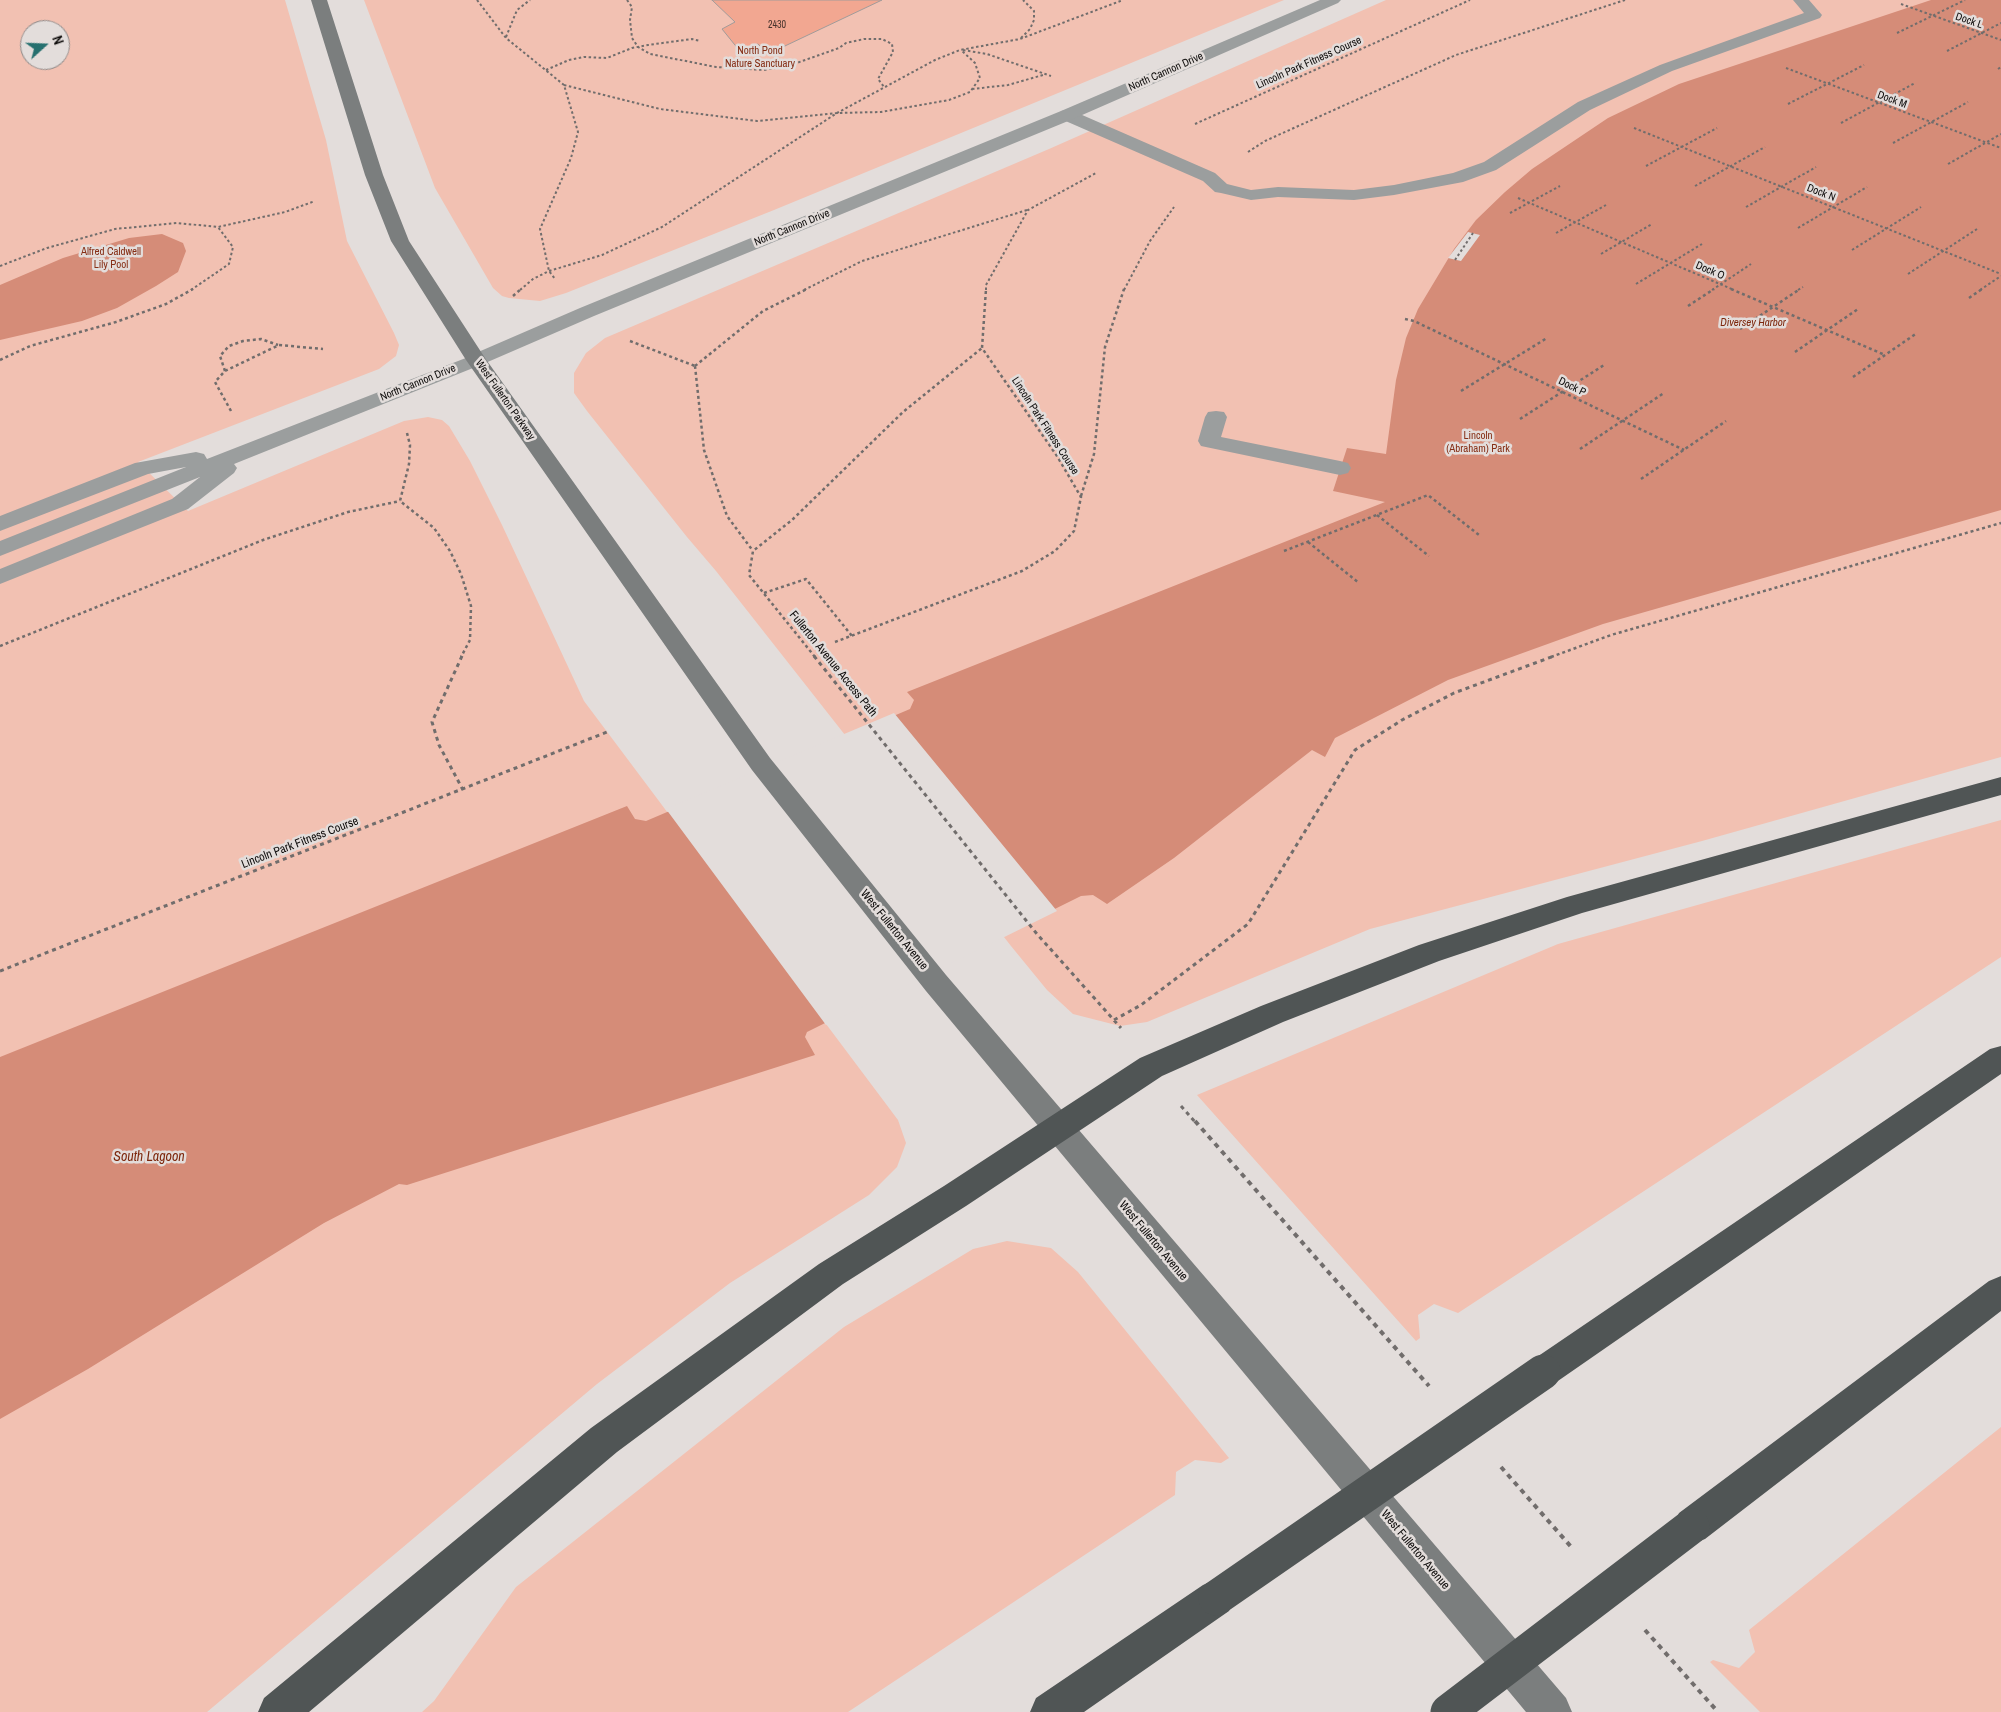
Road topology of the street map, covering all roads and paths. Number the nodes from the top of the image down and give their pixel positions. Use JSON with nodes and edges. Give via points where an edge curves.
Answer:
{"nodes":[{"id":1,"x":319,"y":0,"type":"edge"},
{"id":2,"x":477,"y":0,"type":"edge"},
{"id":3,"x":530,"y":0,"type":"edge"},
{"id":4,"x":627,"y":0,"type":"edge"},
{"id":5,"x":1024,"y":0,"type":"edge"},
{"id":6,"x":1123,"y":0,"type":"edge"},
{"id":7,"x":1333,"y":0,"type":"edge"},
{"id":8,"x":1470,"y":0,"type":"edge"},
{"id":9,"x":1625,"y":0,"type":"edge"},
{"id":10,"x":1801,"y":0,"type":"edge"},
{"id":11,"x":1965,"y":0,"type":"edge"},
{"id":12,"x":1901,"y":4,"type":"dead end"},
{"id":13,"x":1932,"y":17,"type":"junction"},
{"id":14,"x":2001,"y":23,"type":"edge"},
{"id":15,"x":1897,"y":33,"type":"dead end"},
{"id":16,"x":1981,"y":33,"type":"junction"},
{"id":17,"x":506,"y":38,"type":"junction"},
{"id":18,"x":1020,"y":39,"type":"junction"},
{"id":19,"x":2001,"y":40,"type":"edge"},
{"id":20,"x":700,"y":41,"type":"dead end"},
{"id":21,"x":638,"y":47,"type":"junction"},
{"id":22,"x":960,"y":50,"type":"junction"},
{"id":23,"x":1947,"y":51,"type":"dead end"},
{"id":24,"x":1864,"y":65,"type":"dead end"},
{"id":25,"x":1778,"y":66,"type":"dead end"},
{"id":26,"x":2001,"y":67,"type":"edge"},
{"id":27,"x":1998,"y":69,"type":"dead end"},
{"id":28,"x":546,"y":70,"type":"junction"},
{"id":29,"x":1044,"y":74,"type":"junction"},
{"id":30,"x":1055,"y":77,"type":"dead end"},
{"id":31,"x":1915,"y":83,"type":"dead end"},
{"id":32,"x":1827,"y":84,"type":"junction"},
{"id":33,"x":564,"y":85,"type":"junction"},
{"id":34,"x":884,"y":88,"type":"junction"},
{"id":35,"x":972,"y":89,"type":"junction"},
{"id":36,"x":1878,"y":102,"type":"junction"},
{"id":37,"x":1968,"y":102,"type":"dead end"},
{"id":38,"x":1788,"y":104,"type":"dead end"},
{"id":39,"x":837,"y":113,"type":"junction"},
{"id":40,"x":1067,"y":116,"type":"junction"},
{"id":41,"x":1931,"y":122,"type":"junction"},
{"id":42,"x":1841,"y":123,"type":"dead end"},
{"id":43,"x":1188,"y":128,"type":"dead end"},
{"id":44,"x":1634,"y":128,"type":"dead end"},
{"id":45,"x":1717,"y":128,"type":"dead end"},
{"id":46,"x":2001,"y":134,"type":"edge"},
{"id":47,"x":1985,"y":142,"type":"junction"},
{"id":48,"x":1893,"y":143,"type":"dead end"},
{"id":49,"x":1682,"y":147,"type":"junction"},
{"id":50,"x":1765,"y":147,"type":"dead end"},
{"id":51,"x":2001,"y":148,"type":"edge"},
{"id":52,"x":1243,"y":155,"type":"dead end"},
{"id":53,"x":1948,"y":164,"type":"dead end"},
{"id":54,"x":1646,"y":166,"type":"dead end"},
{"id":55,"x":1816,"y":166,"type":"dead end"},
{"id":56,"x":1731,"y":167,"type":"junction"},
{"id":57,"x":1102,"y":170,"type":"dead end"},
{"id":58,"x":1560,"y":186,"type":"dead end"},
{"id":59,"x":1695,"y":186,"type":"dead end"},
{"id":60,"x":1781,"y":186,"type":"junction"},
{"id":61,"x":1867,"y":187,"type":"dead end"},
{"id":62,"x":315,"y":201,"type":"dead end"},
{"id":63,"x":1528,"y":204,"type":"junction"},
{"id":64,"x":1606,"y":205,"type":"dead end"},
{"id":65,"x":1175,"y":206,"type":"dead end"},
{"id":66,"x":1746,"y":207,"type":"dead end"},
{"id":67,"x":1834,"y":207,"type":"junction"},
{"id":68,"x":1921,"y":207,"type":"dead end"},
{"id":69,"x":1028,"y":210,"type":"junction"},
{"id":70,"x":1510,"y":214,"type":"dead end"},
{"id":71,"x":1574,"y":223,"type":"junction"},
{"id":72,"x":1652,"y":224,"type":"dead end"},
{"id":73,"x":218,"y":227,"type":"junction"},
{"id":74,"x":1798,"y":228,"type":"dead end"},
{"id":75,"x":1887,"y":229,"type":"junction"},
{"id":76,"x":1977,"y":229,"type":"dead end"},
{"id":77,"x":1473,"y":233,"type":"dead end"},
{"id":78,"x":1556,"y":233,"type":"dead end"},
{"id":79,"x":1620,"y":243,"type":"junction"},
{"id":80,"x":1702,"y":244,"type":"dead end"},
{"id":81,"x":1852,"y":250,"type":"dead end"},
{"id":82,"x":1943,"y":251,"type":"junction"},
{"id":83,"x":1601,"y":254,"type":"dead end"},
{"id":84,"x":1455,"y":260,"type":"dead end"},
{"id":85,"x":1670,"y":264,"type":"junction"},
{"id":86,"x":1751,"y":264,"type":"dead end"},
{"id":87,"x":0,"y":266,"type":"edge"},
{"id":88,"x":549,"y":271,"type":"junction"},
{"id":89,"x":1908,"y":274,"type":"dead end"},
{"id":90,"x":2001,"y":275,"type":"edge"},
{"id":91,"x":1636,"y":284,"type":"dead end"},
{"id":92,"x":1720,"y":285,"type":"junction"},
{"id":93,"x":560,"y":286,"type":"dead end"},
{"id":94,"x":1803,"y":286,"type":"dead end"},
{"id":95,"x":509,"y":298,"type":"dead end"},
{"id":96,"x":1969,"y":298,"type":"dead end"},
{"id":97,"x":1688,"y":306,"type":"dead end"},
{"id":98,"x":1772,"y":307,"type":"junction"},
{"id":99,"x":1858,"y":309,"type":"dead end"},
{"id":100,"x":1405,"y":319,"type":"dead end"},
{"id":101,"x":1740,"y":329,"type":"dead end"},
{"id":102,"x":1827,"y":330,"type":"junction"},
{"id":103,"x":1917,"y":333,"type":"dead end"},
{"id":104,"x":623,"y":338,"type":"dead end"},
{"id":105,"x":1547,"y":338,"type":"dead end"},
{"id":106,"x":279,"y":345,"type":"junction"},
{"id":107,"x":982,"y":348,"type":"junction"},
{"id":108,"x":323,"y":349,"type":"dead end"},
{"id":109,"x":1795,"y":352,"type":"dead end"},
{"id":110,"x":1885,"y":355,"type":"junction"},
{"id":111,"x":0,"y":360,"type":"edge"},
{"id":112,"x":476,"y":360,"type":"junction"},
{"id":113,"x":1505,"y":364,"type":"junction"},
{"id":114,"x":1604,"y":364,"type":"dead end"},
{"id":115,"x":695,"y":366,"type":"junction"},
{"id":116,"x":225,"y":371,"type":"junction"},
{"id":117,"x":1853,"y":377,"type":"dead end"},
{"id":118,"x":1461,"y":391,"type":"dead end"},
{"id":119,"x":1562,"y":392,"type":"junction"},
{"id":120,"x":1664,"y":393,"type":"dead end"},
{"id":121,"x":232,"y":412,"type":"dead end"},
{"id":122,"x":1216,"y":417,"type":"dead end"},
{"id":123,"x":1520,"y":419,"type":"dead end"},
{"id":124,"x":1623,"y":421,"type":"junction"},
{"id":125,"x":1726,"y":421,"type":"dead end"},
{"id":126,"x":406,"y":429,"type":"dead end"},
{"id":127,"x":1580,"y":449,"type":"dead end"},
{"id":128,"x":249,"y":450,"type":"junction"},
{"id":129,"x":1684,"y":450,"type":"junction"},
{"id":130,"x":1340,"y":468,"type":"dead end"},
{"id":131,"x":1641,"y":479,"type":"dead end"},
{"id":132,"x":1080,"y":497,"type":"junction"},
{"id":133,"x":400,"y":501,"type":"junction"},
{"id":134,"x":1377,"y":515,"type":"junction"},
{"id":135,"x":2001,"y":523,"type":"edge"},
{"id":136,"x":0,"y":524,"type":"edge"},
{"id":137,"x":1479,"y":535,"type":"dead end"},
{"id":138,"x":1307,"y":542,"type":"junction"},
{"id":139,"x":0,"y":549,"type":"edge"},
{"id":140,"x":753,"y":551,"type":"junction"},
{"id":141,"x":1284,"y":551,"type":"dead end"},
{"id":142,"x":1429,"y":556,"type":"dead end"},
{"id":143,"x":0,"y":577,"type":"edge"},
{"id":144,"x":1359,"y":583,"type":"dead end"},
{"id":145,"x":764,"y":593,"type":"junction"},
{"id":146,"x":852,"y":636,"type":"junction"},
{"id":147,"x":835,"y":642,"type":"dead end"},
{"id":148,"x":0,"y":646,"type":"edge"},
{"id":149,"x":607,"y":732,"type":"dead end"},
{"id":150,"x":762,"y":764,"type":"joint"},
{"id":151,"x":2001,"y":786,"type":"edge"},
{"id":152,"x":463,"y":790,"type":"junction"},
{"id":153,"x":0,"y":971,"type":"edge"},
{"id":154,"x":2001,"y":1058,"type":"edge"},
{"id":155,"x":1058,"y":1127,"type":"junction"},
{"id":156,"x":2001,"y":1291,"type":"edge"},
{"id":157,"x":278,"y":1712,"type":"edge"},
{"id":158,"x":1050,"y":1712,"type":"edge"},
{"id":159,"x":1448,"y":1712,"type":"edge"},
{"id":160,"x":1552,"y":1712,"type":"edge"}],
"edges":[{"from":1,"to":112,"type":"main road","name":"West Fullerton Parkway","via":[[374,175],[400,241]]},
{"from":2,"to":17,"type":"path"},
{"from":3,"to":17,"type":"path","via":[[517,10]]},
{"from":4,"to":21,"type":"path","via":[[632,6],[632,38]]},
{"from":5,"to":18,"type":"path","via":[[1034,11],[1034,20]]},
{"from":6,"to":18,"type":"path"},
{"from":7,"to":40,"type":"street","name":"North Cannon Drive"},
{"from":8,"to":43,"type":"path","name":"Lincoln Park Fitness Course"},
{"from":9,"to":52,"type":"path","via":[[1456,55],[1265,141]]},
{"from":10,"to":40,"type":"street","via":[[1814,15],[1666,68],[1584,106],[1490,166],[1457,178],[1394,190],[1345,195],[1278,192],[1251,195],[1221,188],[1209,177]]},
{"from":11,"to":13,"type":"path"},
{"from":12,"to":13,"type":"path","name":"Dock L"},
{"from":13,"to":15,"type":"path"},
{"from":13,"to":16,"type":"path","name":"Dock L"},
{"from":14,"to":16,"type":"path"},
{"from":16,"to":19,"type":"path","name":"Dock L"},
{"from":16,"to":23,"type":"path"},
{"from":17,"to":28,"type":"path"},
{"from":18,"to":22,"type":"path"},
{"from":20,"to":21,"type":"path","via":[[692,39]]},
{"from":21,"to":28,"type":"path","via":[[607,58],[569,60]]},
{"from":21,"to":34,"type":"path","via":[[650,54],[676,60],[764,70],[806,61],[846,43],[882,39],[892,44],[893,52],[878,79]]},
{"from":22,"to":29,"type":"path","via":[[987,54]]},
{"from":22,"to":34,"type":"path"},
{"from":22,"to":35,"type":"path","via":[[975,63],[980,78]]},
{"from":24,"to":32,"type":"path"},
{"from":25,"to":32,"type":"path","name":"Dock M"},
{"from":26,"to":27,"type":"path"},
{"from":28,"to":33,"type":"path"},
{"from":29,"to":30,"type":"path"},
{"from":29,"to":35,"type":"path","via":[[1008,85]]},
{"from":31,"to":36,"type":"path"},
{"from":32,"to":36,"type":"path","name":"Dock M"},
{"from":32,"to":38,"type":"path"},
{"from":33,"to":39,"type":"path","via":[[660,109],[757,121]]},
{"from":33,"to":88,"type":"path","via":[[578,132],[571,158],[540,229]]},
{"from":34,"to":39,"type":"path"},
{"from":35,"to":39,"type":"path","via":[[949,100],[914,108]]},
{"from":36,"to":41,"type":"path","name":"Dock M"},
{"from":36,"to":42,"type":"path"},
{"from":37,"to":41,"type":"path"},
{"from":39,"to":88,"type":"path","via":[[662,227],[602,255]]},
{"from":40,"to":112,"type":"street","name":"North Cannon Drive"},
{"from":41,"to":47,"type":"path","name":"Dock M"},
{"from":41,"to":48,"type":"path"},
{"from":44,"to":49,"type":"path","name":"Dock N"},
{"from":45,"to":49,"type":"path"},
{"from":46,"to":47,"type":"path"},
{"from":47,"to":51,"type":"path","name":"Dock M"},
{"from":47,"to":53,"type":"path"},
{"from":49,"to":54,"type":"path"},
{"from":49,"to":56,"type":"path","name":"Dock N"},
{"from":50,"to":56,"type":"path"},
{"from":55,"to":60,"type":"path"},
{"from":56,"to":59,"type":"path"},
{"from":56,"to":60,"type":"path","name":"Dock N"},
{"from":57,"to":69,"type":"path"},
{"from":58,"to":63,"type":"path"},
{"from":60,"to":66,"type":"path"},
{"from":60,"to":67,"type":"path","name":"Dock N"},
{"from":61,"to":67,"type":"path"},
{"from":62,"to":73,"type":"path","via":[[285,212]]},
{"from":63,"to":70,"type":"path"},
{"from":63,"to":71,"type":"path","name":"Dock O"},
{"from":64,"to":71,"type":"path"},
{"from":65,"to":132,"type":"path","via":[[1150,241],[1125,286],[1119,304],[1105,347],[1094,454]]},
{"from":67,"to":74,"type":"path"},
{"from":67,"to":75,"type":"path","name":"Dock N"},
{"from":68,"to":75,"type":"path"},
{"from":69,"to":107,"type":"path","via":[[986,284]]},
{"from":69,"to":115,"type":"path","via":[[862,261],[763,311]]},
{"from":71,"to":78,"type":"path"},
{"from":71,"to":79,"type":"path","name":"Dock O"},
{"from":72,"to":79,"type":"path"},
{"from":73,"to":87,"type":"path","via":[[177,223],[115,229],[46,248]]},
{"from":73,"to":111,"type":"path","via":[[233,247],[229,264],[196,288],[166,304],[30,346]]},
{"from":75,"to":81,"type":"path"},
{"from":75,"to":82,"type":"path","name":"Dock N"},
{"from":76,"to":82,"type":"path"},
{"from":77,"to":84,"type":"path"},
{"from":79,"to":83,"type":"path"},
{"from":79,"to":85,"type":"path","name":"Dock O"},
{"from":80,"to":85,"type":"path"},
{"from":82,"to":89,"type":"path"},
{"from":82,"to":90,"type":"path","name":"Dock N"},
{"from":85,"to":91,"type":"path"},
{"from":85,"to":92,"type":"path","name":"Dock O"},
{"from":86,"to":92,"type":"path"},
{"from":88,"to":93,"type":"path"},
{"from":88,"to":95,"type":"path"},
{"from":90,"to":96,"type":"path"},
{"from":92,"to":97,"type":"path"},
{"from":92,"to":98,"type":"path","name":"Dock O"},
{"from":94,"to":98,"type":"path"},
{"from":98,"to":101,"type":"path"},
{"from":98,"to":102,"type":"path","name":"Dock O"},
{"from":99,"to":102,"type":"path"},
{"from":100,"to":113,"type":"path","name":"Dock P"},
{"from":102,"to":109,"type":"path"},
{"from":102,"to":110,"type":"path","name":"Dock O"},
{"from":103,"to":110,"type":"path"},
{"from":104,"to":115,"type":"path"},
{"from":105,"to":113,"type":"path"},
{"from":106,"to":108,"type":"path"},
{"from":106,"to":116,"type":"path"},
{"from":106,"to":116,"type":"path","via":[[261,339],[229,346],[220,356]]},
{"from":107,"to":132,"type":"path","name":"Lincoln Park Fitness Course","via":[[1057,456]]},
{"from":107,"to":140,"type":"path","via":[[903,412],[792,520]]},
{"from":110,"to":117,"type":"path"},
{"from":112,"to":128,"type":"street","name":"North Cannon Drive"},
{"from":112,"to":150,"type":"main road","name":"West Fullerton Parkway"},
{"from":113,"to":118,"type":"path"},
{"from":113,"to":119,"type":"path","name":"Dock P"},
{"from":114,"to":119,"type":"path"},
{"from":115,"to":140,"type":"path","via":[[704,450],[727,516]]},
{"from":116,"to":121,"type":"path","via":[[215,382]]},
{"from":119,"to":123,"type":"path"},
{"from":119,"to":124,"type":"path","name":"Dock P"},
{"from":120,"to":124,"type":"path"},
{"from":122,"to":130,"type":"street","via":[[1209,441]]},
{"from":124,"to":127,"type":"path"},
{"from":124,"to":129,"type":"path","name":"Dock P"},
{"from":125,"to":129,"type":"path"},
{"from":126,"to":133,"type":"path","via":[[410,445],[409,464]]},
{"from":128,"to":136,"type":"street","name":"North Cannon Drive","via":[[144,468]]},
{"from":128,"to":139,"type":"street","name":"North Cannon Drive"},
{"from":128,"to":143,"type":"street","name":"North Cannon Drive","via":[[180,504]]},
{"from":129,"to":131,"type":"path"},
{"from":132,"to":146,"type":"path","via":[[1074,531],[1054,551],[1022,571]]},
{"from":133,"to":148,"type":"path","via":[[348,512],[263,540]]},
{"from":133,"to":152,"type":"path","via":[[434,528],[450,551],[471,606],[470,640],[438,703],[432,722],[439,745]]},
{"from":134,"to":137,"type":"path","via":[[1428,496]]},
{"from":134,"to":138,"type":"path"},
{"from":134,"to":142,"type":"path"},
{"from":135,"to":145,"type":"path","name":"Fullerton Avenue Access Path","via":[[1611,636],[1454,693],[1402,720],[1355,750],[1248,924],[1141,1005],[1114,1020],[1037,934]]},
{"from":138,"to":141,"type":"path"},
{"from":138,"to":144,"type":"path"},
{"from":140,"to":145,"type":"path","name":"Fullerton Avenue Access Path","via":[[749,575]]},
{"from":145,"to":146,"type":"path","via":[[806,579]]},
{"from":146,"to":147,"type":"path"},
{"from":149,"to":152,"type":"path","name":"Lincoln Park Fitness Course"},
{"from":150,"to":155,"type":"main road","name":"West Fullerton Avenue","via":[[936,984]]},
{"from":151,"to":155,"type":"highway","via":[[1577,904],[1429,953],[1272,1014],[1151,1067]]},
{"from":152,"to":153,"type":"path","name":"Lincoln Park Fitness Course"},
{"from":154,"to":158,"type":"highway","bridge":true},
{"from":155,"to":157,"type":"highway","via":[[832,1274],[604,1440]]},
{"from":155,"to":160,"type":"main road","name":"West Fullerton Avenue"},
{"from":156,"to":159,"type":"highway","bridge":true}]}
